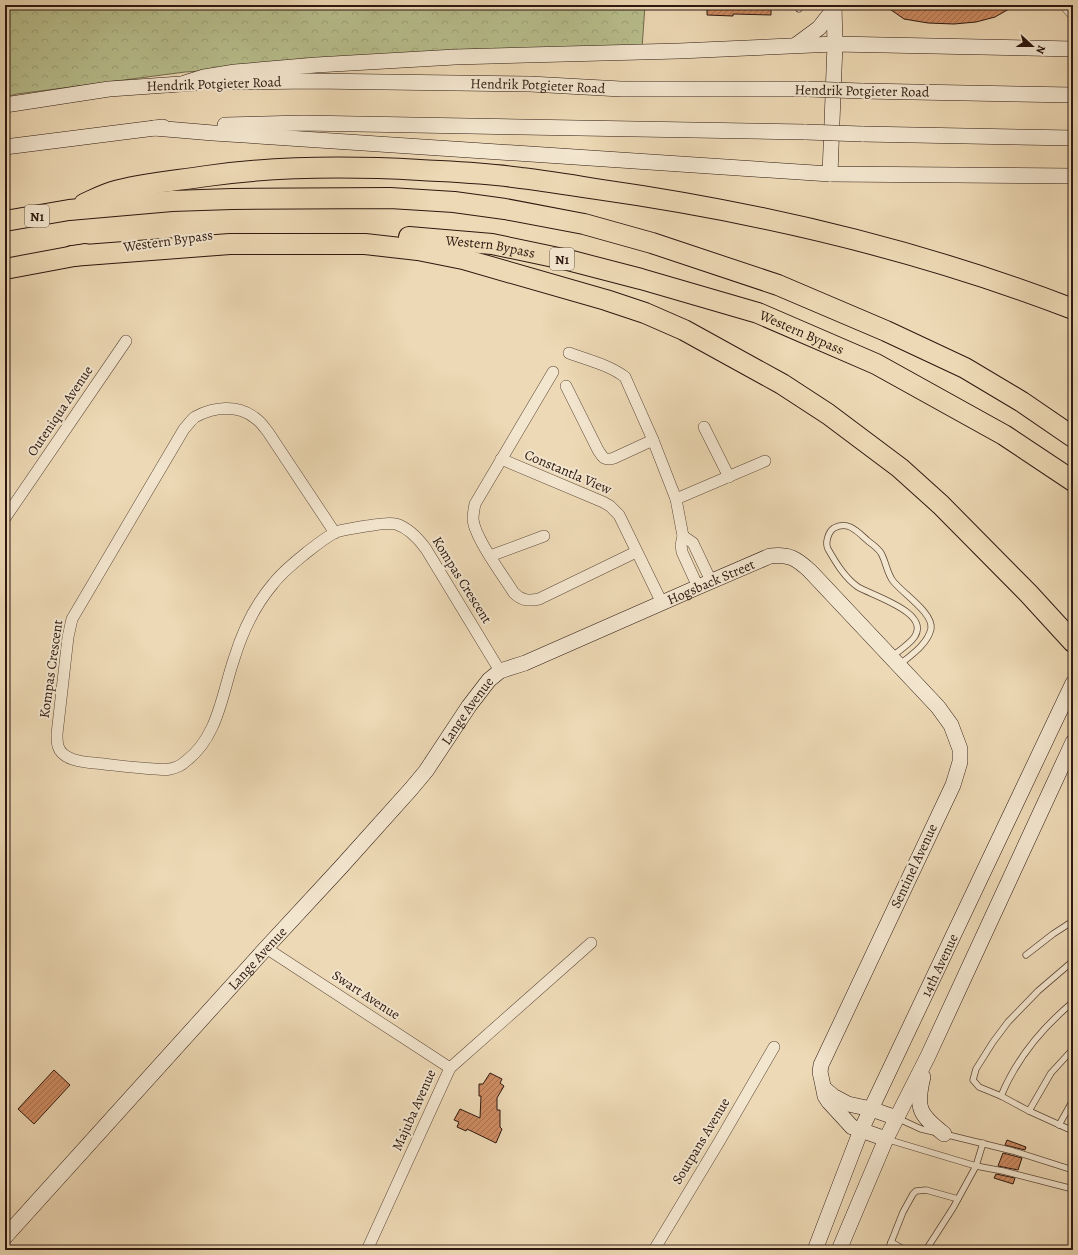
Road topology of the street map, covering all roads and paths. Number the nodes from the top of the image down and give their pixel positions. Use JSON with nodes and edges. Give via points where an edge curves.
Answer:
{"nodes":[{"id":1,"x":1065,"y":5,"type":"edge"},
{"id":2,"x":834,"y":7,"type":"edge"},
{"id":3,"x":1073,"y":14,"type":"edge"},
{"id":4,"x":835,"y":44,"type":"junction"},
{"id":5,"x":795,"y":46,"type":"junction"},
{"id":6,"x":1073,"y":49,"type":"edge"},
{"id":7,"x":185,"y":83,"type":"junction"},
{"id":8,"x":1073,"y":95,"type":"edge"},
{"id":9,"x":5,"y":105,"type":"edge"},
{"id":10,"x":154,"y":128,"type":"junction"},
{"id":11,"x":1073,"y":138,"type":"edge"},
{"id":12,"x":5,"y":147,"type":"edge"},
{"id":13,"x":830,"y":174,"type":"junction"},
{"id":14,"x":1073,"y":176,"type":"edge"},
{"id":15,"x":69,"y":210,"type":"junction"},
{"id":16,"x":5,"y":221,"type":"edge"},
{"id":17,"x":72,"y":256,"type":"junction"},
{"id":18,"x":5,"y":268,"type":"edge"},
{"id":19,"x":1073,"y":309,"type":"edge"},
{"id":20,"x":126,"y":341,"type":"dead end"},
{"id":21,"x":569,"y":353,"type":"dead end"},
{"id":22,"x":553,"y":372,"type":"dead end"},
{"id":23,"x":566,"y":386,"type":"dead end"},
{"id":24,"x":704,"y":427,"type":"dead end"},
{"id":25,"x":1073,"y":437,"type":"edge"},
{"id":26,"x":653,"y":440,"type":"junction"},
{"id":27,"x":501,"y":459,"type":"junction"},
{"id":28,"x":765,"y":461,"type":"dead end"},
{"id":29,"x":729,"y":476,"type":"junction"},
{"id":30,"x":1073,"y":480,"type":"edge"},
{"id":31,"x":676,"y":499,"type":"junction"},
{"id":32,"x":5,"y":518,"type":"edge"},
{"id":33,"x":335,"y":533,"type":"junction"},
{"id":34,"x":544,"y":536,"type":"dead end"},
{"id":35,"x":636,"y":552,"type":"junction"},
{"id":36,"x":490,"y":556,"type":"junction"},
{"id":37,"x":704,"y":584,"type":"junction"},
{"id":38,"x":662,"y":603,"type":"junction"},
{"id":39,"x":1073,"y":642,"type":"edge"},
{"id":40,"x":895,"y":662,"type":"junction"},
{"id":41,"x":500,"y":671,"type":"junction"},
{"id":42,"x":1073,"y":683,"type":"edge"},
{"id":43,"x":1073,"y":742,"type":"edge"},
{"id":44,"x":1073,"y":921,"type":"edge"},
{"id":45,"x":592,"y":943,"type":"dead end"},
{"id":46,"x":266,"y":948,"type":"junction"},
{"id":47,"x":1026,"y":955,"type":"dead end"},
{"id":48,"x":1073,"y":962,"type":"edge"},
{"id":49,"x":1073,"y":1002,"type":"edge"},
{"id":50,"x":774,"y":1047,"type":"dead end"},
{"id":51,"x":1073,"y":1049,"type":"edge"},
{"id":52,"x":928,"y":1056,"type":"junction"},
{"id":53,"x":450,"y":1068,"type":"junction"},
{"id":54,"x":823,"y":1088,"type":"junction"},
{"id":55,"x":1001,"y":1096,"type":"junction"},
{"id":56,"x":1073,"y":1100,"type":"edge"},
{"id":57,"x":871,"y":1109,"type":"junction"},
{"id":58,"x":1029,"y":1111,"type":"junction"},
{"id":59,"x":897,"y":1118,"type":"junction"},
{"id":60,"x":1059,"y":1125,"type":"junction"},
{"id":61,"x":862,"y":1130,"type":"junction"},
{"id":62,"x":1073,"y":1131,"type":"edge"},
{"id":63,"x":944,"y":1134,"type":"junction"},
{"id":64,"x":886,"y":1139,"type":"junction"},
{"id":65,"x":983,"y":1143,"type":"junction"},
{"id":66,"x":976,"y":1166,"type":"junction"},
{"id":67,"x":1073,"y":1170,"type":"edge"},
{"id":68,"x":1073,"y":1189,"type":"edge"},
{"id":69,"x":958,"y":1199,"type":"junction"},
{"id":70,"x":5,"y":1237,"type":"edge"},
{"id":71,"x":891,"y":1242,"type":"junction"},
{"id":72,"x":367,"y":1250,"type":"edge"},
{"id":73,"x":654,"y":1250,"type":"edge"},
{"id":74,"x":815,"y":1250,"type":"edge"},
{"id":75,"x":839,"y":1250,"type":"edge"},
{"id":76,"x":888,"y":1250,"type":"edge"},
{"id":77,"x":905,"y":1250,"type":"edge"},
{"id":78,"x":926,"y":1250,"type":"edge"}],
"edges":[{"from":1,"to":3,"type":"street"},
{"from":2,"to":4,"type":"main road"},
{"from":2,"to":5,"type":"main road","via":[[819,28]]},
{"from":4,"to":5,"type":"main road"},
{"from":4,"to":6,"type":"main road"},
{"from":4,"to":13,"type":"main road"},
{"from":5,"to":7,"type":"main road","via":[[455,57],[316,65],[220,74]]},
{"from":7,"to":8,"type":"main road","name":"Hendrik Potgieter Road","bridge":true,"via":[[313,81],[530,84],[621,89],[808,89]]},
{"from":7,"to":9,"type":"main road","name":"Hendrik Potgieter Road","via":[[109,89]]},
{"from":10,"to":11,"type":"main road","bridge":true,"via":[[303,123]]},
{"from":10,"to":12,"type":"main road"},
{"from":10,"to":13,"type":"main road"},
{"from":13,"to":14,"type":"main road"},
{"from":15,"to":16,"type":"highway","number":"N1"},
{"from":15,"to":19,"type":"highway","via":[[109,192],[232,173],[301,168],[390,168],[474,173],[660,198],[809,228],[967,271]]},
{"from":15,"to":25,"type":"highway","number":"N1","via":[[232,199],[390,198],[454,202],[584,224],[652,243],[778,285],[886,331],[965,368],[1022,402]]},
{"from":17,"to":18,"type":"highway","name":"Western Bypass","number":"N1"},
{"from":17,"to":30,"type":"highway","name":"Western Bypass","number":"N1","via":[[202,235],[262,232],[384,235],[492,244],[568,260],[758,313],[876,364],[1004,435]]},
{"from":17,"to":39,"type":"highway","via":[[230,244],[365,244],[418,250],[463,259],[646,313],[684,330],[782,384],[828,414],[900,468],[1024,588]]},
{"from":20,"to":32,"type":"street","name":"Outeniqua Avenue"},
{"from":21,"to":26,"type":"street","via":[[608,367],[625,377]]},
{"from":22,"to":27,"type":"street"},
{"from":23,"to":26,"type":"street","via":[[604,458],[614,458]]},
{"from":24,"to":29,"type":"street"},
{"from":26,"to":31,"type":"street"},
{"from":27,"to":35,"type":"street","name":"Constantla View","via":[[610,506],[619,515]]},
{"from":27,"to":36,"type":"street","via":[[475,504],[473,519]]},
{"from":28,"to":29,"type":"street"},
{"from":29,"to":31,"type":"street"},
{"from":31,"to":37,"type":"street","via":[[683,536],[693,543]]},
{"from":33,"to":33,"type":"street","name":"Kompas Crescent","via":[[292,565],[273,583],[264,596],[245,631],[234,659],[215,722],[203,744],[186,762],[168,769],[149,768],[92,763],[68,757],[61,752],[57,734],[72,619],[184,429],[194,418],[216,409],[228,408],[241,410],[255,418],[268,432]]},
{"from":33,"to":41,"type":"street","name":"Kompas Crescent","via":[[353,528],[396,524],[418,538]]},
{"from":34,"to":36,"type":"street"},
{"from":35,"to":36,"type":"street","via":[[539,599],[525,600],[514,593]]},
{"from":35,"to":38,"type":"street","name":"Constantla View"},
{"from":37,"to":38,"type":"main road","name":"Hogsback Street"},
{"from":37,"to":40,"type":"main road","name":"Hogsback Street","via":[[770,556],[793,558],[810,571]]},
{"from":38,"to":41,"type":"main road","name":"Hogsback Street","via":[[525,663]]},
{"from":40,"to":40,"type":"lane","via":[[913,640],[917,625],[914,618],[900,607],[859,588],[850,581],[827,547],[827,537],[834,529],[845,525],[854,528],[880,552],[892,580],[931,622],[927,638],[919,648]]},
{"from":40,"to":54,"type":"main road","name":"Sentinel Avenue","via":[[938,707],[951,725],[960,749],[960,762],[953,785],[821,1065]]},
{"from":41,"to":46,"type":"main road","name":"Lange Avenue","via":[[478,693],[411,789]]},
{"from":42,"to":57,"type":"main road","name":"14th Avenue"},
{"from":43,"to":52,"type":"main road","name":"14th Avenue"},
{"from":44,"to":47,"type":"lane"},
{"from":45,"to":53,"type":"street","name":"Majuba Avenue"},
{"from":46,"to":53,"type":"street","name":"Swart Avenue"},
{"from":46,"to":70,"type":"main road","name":"Lange Avenue"},
{"from":48,"to":55,"type":"lane","via":[[1038,991],[1008,1022],[976,1069],[973,1080],[979,1087]]},
{"from":49,"to":55,"type":"lane","via":[[1044,1029],[1007,1081]]},
{"from":50,"to":73,"type":"street","name":"Soutpans Avenue"},
{"from":51,"to":58,"type":"lane","via":[[1051,1073]]},
{"from":52,"to":59,"type":"main road","name":"14th Avenue"},
{"from":52,"to":63,"type":"main road","via":[[919,1106],[927,1120]]},
{"from":53,"to":72,"type":"street","name":"Majuba Avenue"},
{"from":54,"to":57,"type":"main road","via":[[848,1104]]},
{"from":54,"to":61,"type":"main road","name":"Sentinel Avenue","via":[[829,1102],[852,1127]]},
{"from":55,"to":58,"type":"lane"},
{"from":56,"to":60,"type":"lane"},
{"from":57,"to":59,"type":"main road"},
{"from":57,"to":61,"type":"main road","name":"14th Avenue"},
{"from":58,"to":60,"type":"lane"},
{"from":59,"to":63,"type":"lane","via":[[921,1129]]},
{"from":59,"to":64,"type":"main road","name":"14th Avenue"},
{"from":60,"to":62,"type":"lane"},
{"from":61,"to":64,"type":"main road","name":"Sentinel Avenue"},
{"from":61,"to":74,"type":"main road","name":"14th Avenue"},
{"from":63,"to":65,"type":"lane"},
{"from":64,"to":66,"type":"lane"},
{"from":64,"to":75,"type":"main road","name":"14th Avenue"},
{"from":65,"to":66,"type":"lane"},
{"from":65,"to":67,"type":"lane"},
{"from":66,"to":68,"type":"lane"},
{"from":66,"to":69,"type":"lane"},
{"from":69,"to":71,"type":"lane","via":[[926,1190],[916,1191],[903,1212]]},
{"from":69,"to":78,"type":"lane"},
{"from":71,"to":76,"type":"lane"},
{"from":71,"to":77,"type":"lane"}]}
